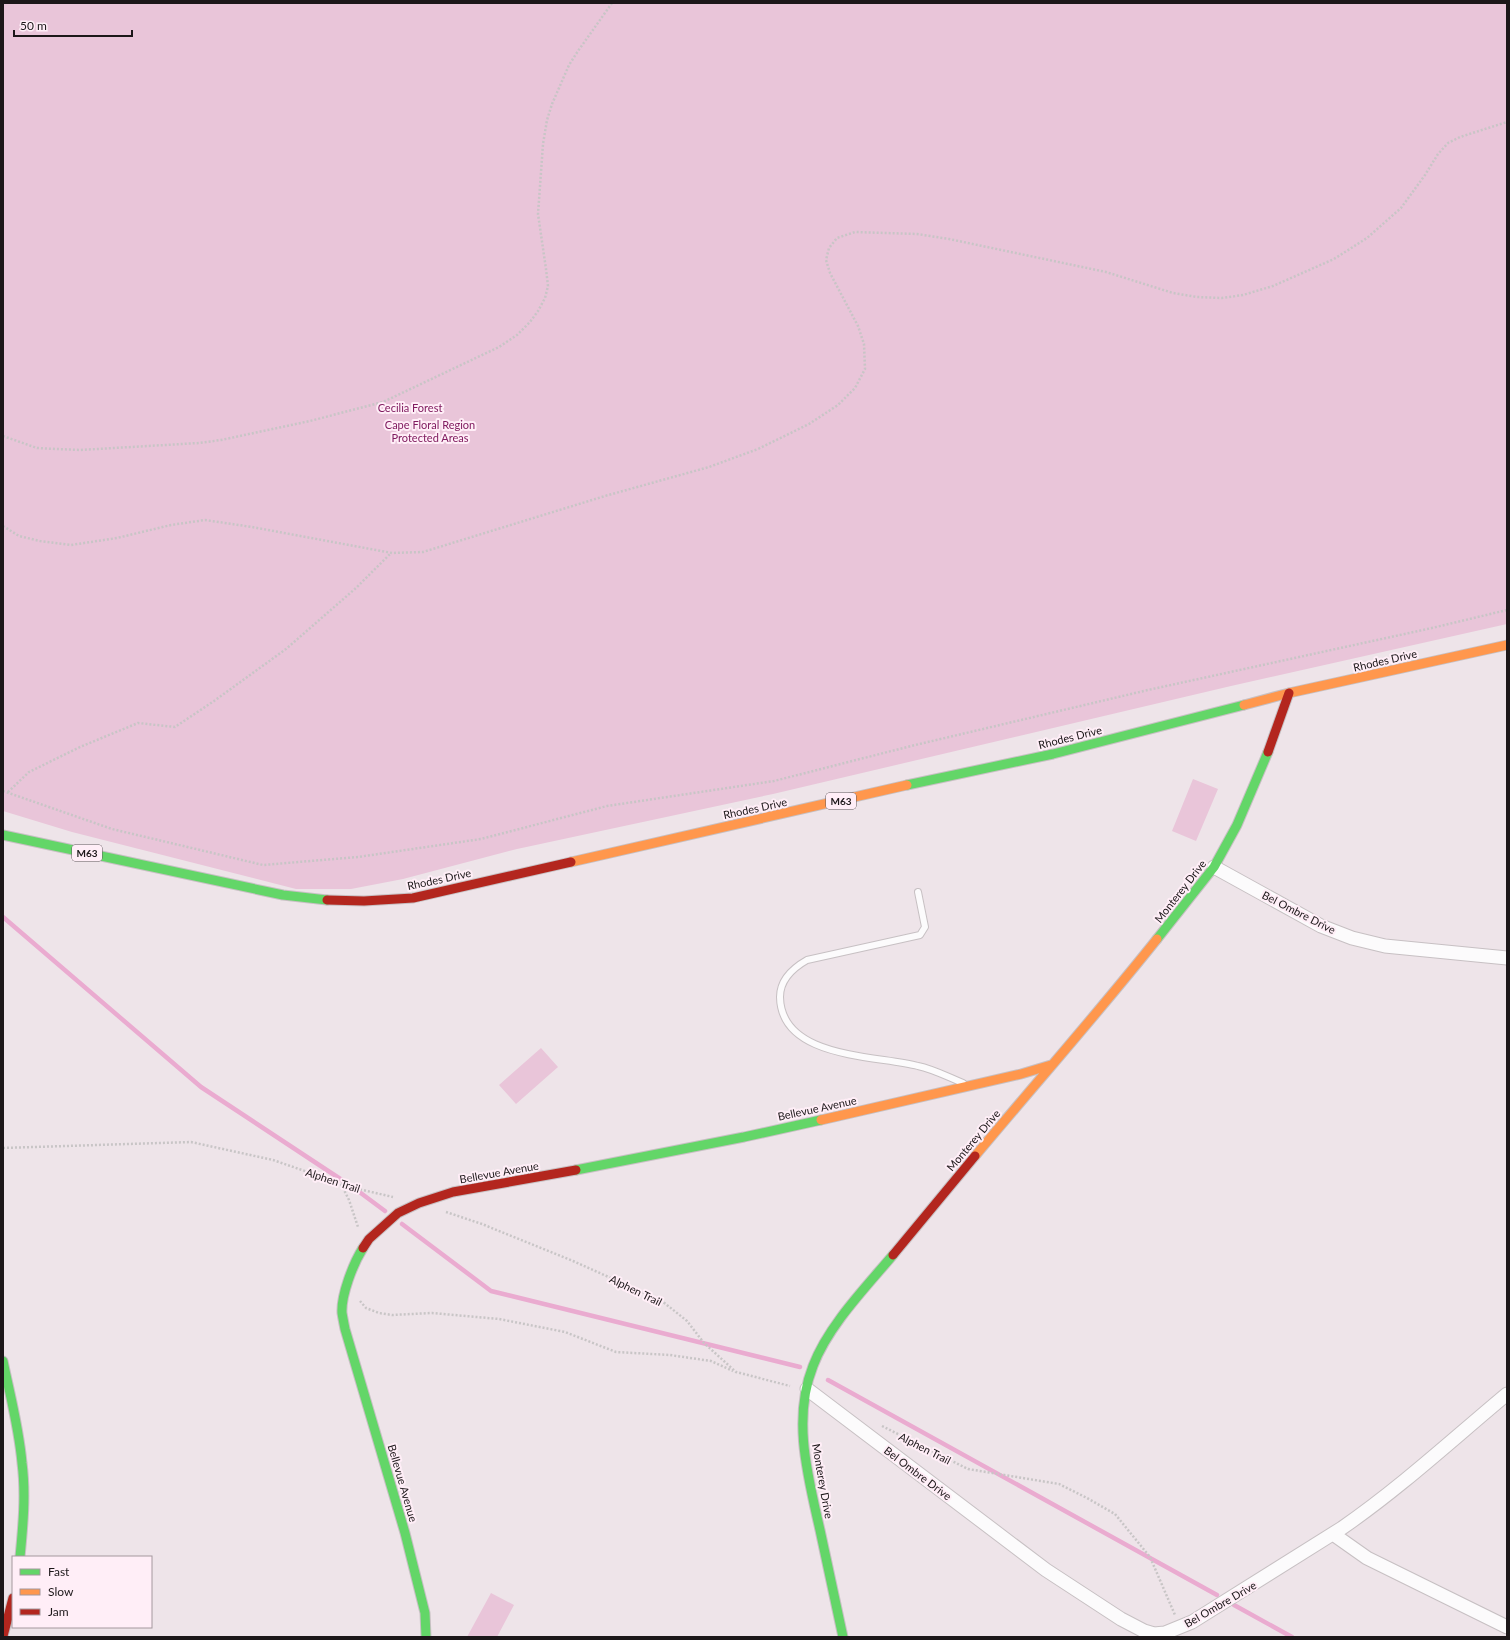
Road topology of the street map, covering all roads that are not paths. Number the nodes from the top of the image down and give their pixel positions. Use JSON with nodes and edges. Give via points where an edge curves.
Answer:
{"nodes":[{"id":1,"x":1507,"y":644,"type":"edge"},
{"id":2,"x":1289,"y":693,"type":"junction"},
{"id":3,"x":3,"y":835,"type":"edge"},
{"id":4,"x":1214,"y":868,"type":"junction"},
{"id":5,"x":918,"y":892,"type":"dead end"},
{"id":6,"x":1507,"y":958,"type":"edge"},
{"id":7,"x":1051,"y":1065,"type":"junction"},
{"id":8,"x":970,"y":1085,"type":"junction"},
{"id":9,"x":3,"y":1362,"type":"edge"},
{"id":10,"x":807,"y":1388,"type":"junction"},
{"id":11,"x":1507,"y":1394,"type":"edge"},
{"id":12,"x":1333,"y":1534,"type":"junction"},
{"id":13,"x":20,"y":1556,"type":"edge"},
{"id":14,"x":12,"y":1602,"type":"edge"},
{"id":15,"x":1507,"y":1627,"type":"edge"},
{"id":16,"x":3,"y":1636,"type":"edge"},
{"id":17,"x":426,"y":1637,"type":"edge"},
{"id":18,"x":843,"y":1637,"type":"edge"}],
"edges":[{"from":1,"to":2,"type":"street","name":"Rhodes Drive","number":"M63"},
{"from":2,"to":3,"type":"street","name":"Rhodes Drive","number":"M63","via":[[1053,754],[413,898],[352,902],[283,895]]},
{"from":2,"to":4,"type":"street","name":"Monterey Drive","via":[[1238,823]]},
{"from":4,"to":6,"type":"street","name":"Bel Ombre Drive","via":[[1321,926],[1352,938],[1384,946]]},
{"from":4,"to":7,"type":"street","name":"Monterey Drive","via":[[1105,1004]]},
{"from":5,"to":8,"type":"lane","via":[[925,927],[920,934],[807,960],[786,978],[780,1001],[787,1021],[794,1030],[817,1046],[918,1066]]},
{"from":7,"to":8,"type":"street","name":"Bellevue Avenue"},
{"from":7,"to":10,"type":"street","name":"Monterey Drive","via":[[850,1306],[818,1353]]},
{"from":8,"to":17,"type":"street","name":"Bellevue Avenue","via":[[744,1137],[453,1192],[398,1213],[369,1239],[355,1260],[346,1287],[342,1312],[405,1533],[425,1613]]},
{"from":9,"to":13,"type":"street","via":[[19,1435],[22,1468],[24,1509]]},
{"from":10,"to":12,"type":"street","name":"Bel Ombre Drive","via":[[1046,1570],[1121,1619],[1154,1634],[1165,1633],[1205,1615]]},
{"from":10,"to":18,"type":"street","name":"Monterey Drive","via":[[803,1424],[807,1470]]},
{"from":11,"to":12,"type":"street","name":"Bel Ombre Drive","via":[[1366,1512]]},
{"from":12,"to":15,"type":"street","via":[[1367,1558]]},
{"from":14,"to":16,"type":"street"}]}
